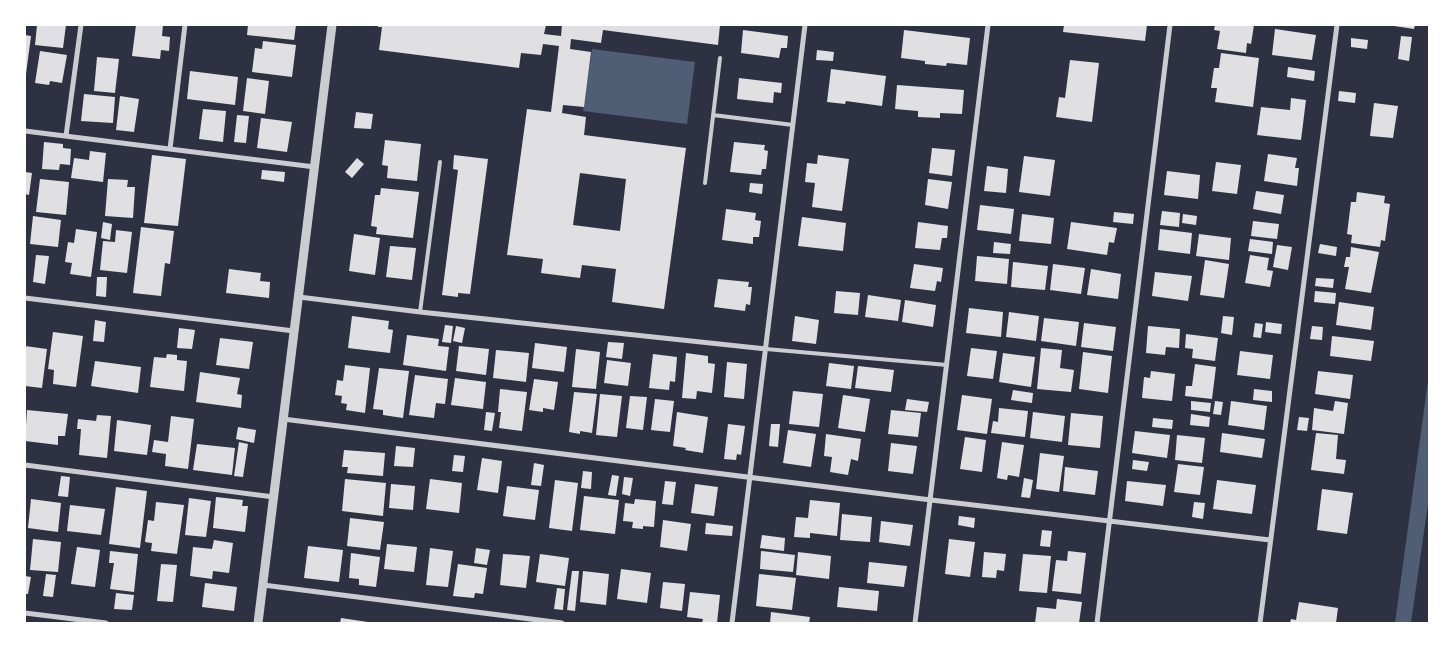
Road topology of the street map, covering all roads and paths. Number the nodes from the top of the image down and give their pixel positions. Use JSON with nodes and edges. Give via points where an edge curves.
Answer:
{"nodes":[{"id":1,"x":81,"y":25,"type":"edge"},
{"id":2,"x":185,"y":25,"type":"edge"},
{"id":3,"x":332,"y":25,"type":"edge"},
{"id":4,"x":806,"y":25,"type":"edge"},
{"id":5,"x":988,"y":25,"type":"edge"},
{"id":6,"x":1170,"y":25,"type":"edge"},
{"id":7,"x":1336,"y":25,"type":"edge"},
{"id":8,"x":720,"y":58,"type":"dead end"},
{"id":9,"x":713,"y":116,"type":"junction"},
{"id":10,"x":793,"y":125,"type":"junction"},
{"id":11,"x":25,"y":131,"type":"edge"},
{"id":12,"x":66,"y":136,"type":"junction"},
{"id":13,"x":170,"y":149,"type":"junction"},
{"id":14,"x":440,"y":162,"type":"dead end"},
{"id":15,"x":315,"y":167,"type":"junction"},
{"id":16,"x":705,"y":183,"type":"dead end"},
{"id":17,"x":298,"y":297,"type":"junction"},
{"id":18,"x":25,"y":298,"type":"edge"},
{"id":19,"x":420,"y":312,"type":"junction"},
{"id":20,"x":294,"y":331,"type":"junction"},
{"id":21,"x":766,"y":349,"type":"junction"},
{"id":22,"x":947,"y":365,"type":"junction"},
{"id":23,"x":283,"y":419,"type":"junction"},
{"id":24,"x":25,"y":465,"type":"edge"},
{"id":25,"x":749,"y":478,"type":"junction"},
{"id":26,"x":274,"y":497,"type":"junction"},
{"id":27,"x":930,"y":500,"type":"junction"},
{"id":28,"x":1108,"y":520,"type":"junction"},
{"id":29,"x":1270,"y":540,"type":"junction"},
{"id":30,"x":263,"y":585,"type":"junction"},
{"id":31,"x":25,"y":613,"type":"edge"},
{"id":32,"x":106,"y":623,"type":"edge"},
{"id":33,"x":258,"y":623,"type":"edge"},
{"id":34,"x":562,"y":623,"type":"edge"},
{"id":35,"x":732,"y":623,"type":"edge"},
{"id":36,"x":915,"y":623,"type":"edge"},
{"id":37,"x":1096,"y":623,"type":"edge"},
{"id":38,"x":1260,"y":623,"type":"edge"}],
"edges":[{"from":1,"to":12,"type":"street"},
{"from":2,"to":13,"type":"street"},
{"from":3,"to":15,"type":"street"},
{"from":4,"to":10,"type":"street"},
{"from":5,"to":22,"type":"street"},
{"from":6,"to":28,"type":"street"},
{"from":7,"to":29,"type":"street"},
{"from":8,"to":9,"type":"lane"},
{"from":9,"to":10,"type":"lane"},
{"from":9,"to":16,"type":"lane"},
{"from":10,"to":21,"type":"street"},
{"from":11,"to":12,"type":"street"},
{"from":12,"to":13,"type":"street"},
{"from":13,"to":15,"type":"street"},
{"from":14,"to":19,"type":"lane"},
{"from":15,"to":17,"type":"street"},
{"from":17,"to":19,"type":"street"},
{"from":17,"to":20,"type":"street"},
{"from":18,"to":20,"type":"street"},
{"from":19,"to":21,"type":"street"},
{"from":20,"to":23,"type":"street"},
{"from":21,"to":22,"type":"lane"},
{"from":21,"to":25,"type":"street"},
{"from":22,"to":27,"type":"street"},
{"from":23,"to":25,"type":"street"},
{"from":23,"to":26,"type":"street"},
{"from":24,"to":26,"type":"street"},
{"from":25,"to":27,"type":"street"},
{"from":25,"to":35,"type":"street"},
{"from":26,"to":30,"type":"street"},
{"from":27,"to":28,"type":"street"},
{"from":27,"to":36,"type":"street"},
{"from":28,"to":29,"type":"street"},
{"from":28,"to":37,"type":"street"},
{"from":29,"to":38,"type":"street"},
{"from":30,"to":33,"type":"street"},
{"from":30,"to":34,"type":"street"},
{"from":31,"to":32,"type":"street"}]}
